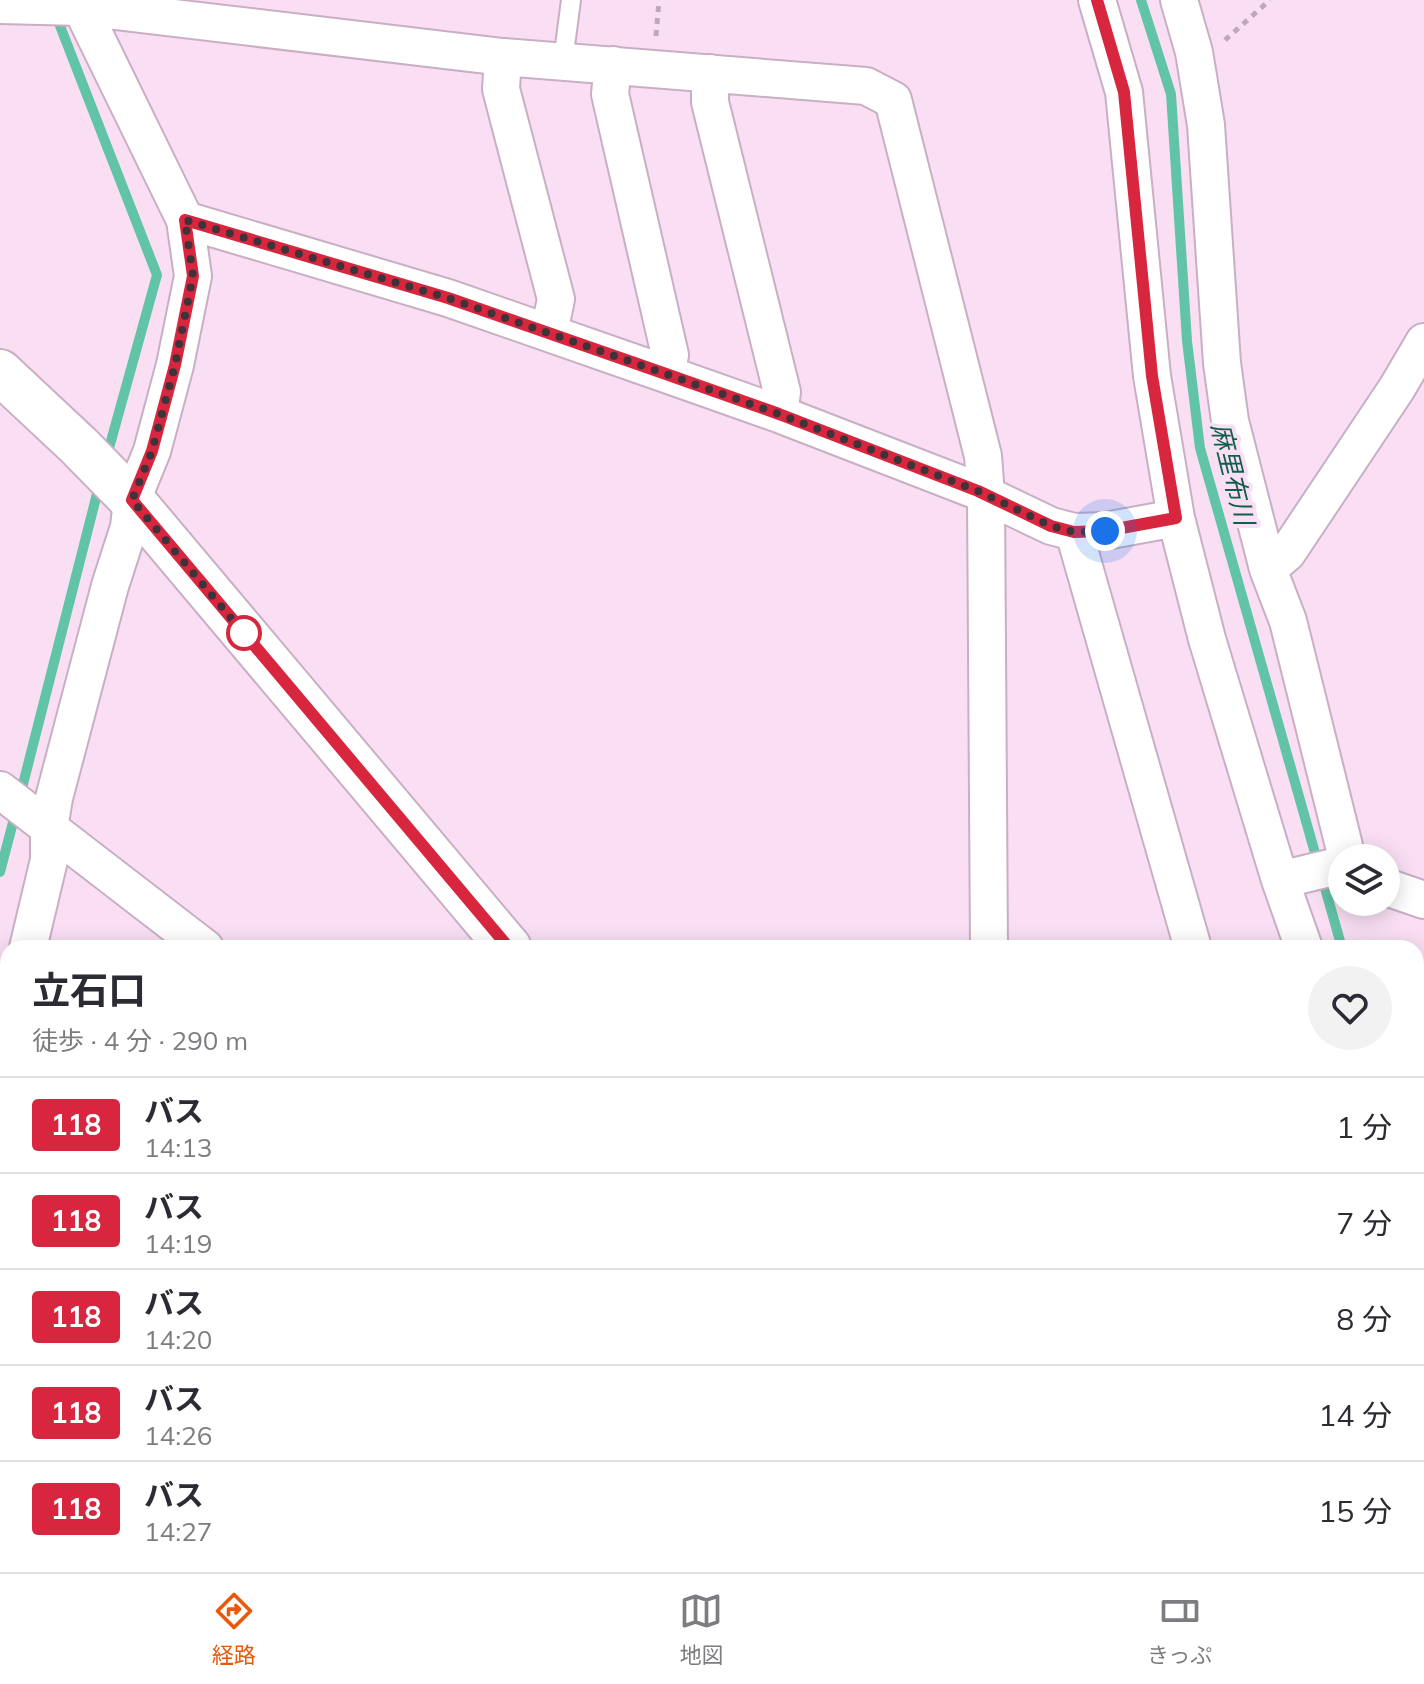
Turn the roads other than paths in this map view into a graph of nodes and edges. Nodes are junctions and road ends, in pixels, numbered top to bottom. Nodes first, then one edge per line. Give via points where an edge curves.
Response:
1 (571, 0) edge
2 (1097, 0) edge
3 (1179, 0) edge
4 (11, 5) edge
5 (76, 5) edge
6 (503, 57) junction
7 (563, 61) junction
8 (613, 65) junction
9 (710, 73) junction
10 (185, 220) junction
11 (549, 333) junction
12 (1424, 342) edge
13 (666, 374) junction
14 (6, 390) edge
15 (779, 414) junction
16 (125, 493) junction
17 (986, 495) junction
18 (1176, 518) junction
19 (1074, 532) junction
20 (1268, 569) junction
21 (0, 790) edge
22 (39, 820) junction
23 (1338, 844) edge
24 (1328, 867) edge
25 (1288, 877) junction
26 (1400, 892) edge
27 (1424, 900) edge
28 (30, 940) edge
29 (195, 940) edge
30 (502, 940) edge
31 (989, 940) edge
32 (1191, 940) edge
33 (1302, 940) edge

1 - 7 lane
2 - 18 street via 1124,92 1152,376
3 - 20 street via 1206,125 1230,421
4 - 5 street
5 - 6 street
5 - 10 street
6 - 7 street
6 - 11 street via 501,89 556,299
7 - 8 street
8 - 9 street
8 - 13 street via 610,94 670,355
9 - 15 street via 710,102 782,392
9 - 17 street via 866,86 893,100 983,456
10 - 11 street
10 - 16 street via 193,276 175,365 152,451
11 - 13 street
12 - 20 street via 1287,553
13 - 15 street
14 - 16 street via 78,445
15 - 17 street
16 - 22 street via 129,527
16 - 30 street
17 - 19 street
17 - 31 street
18 - 19 street
18 - 25 street via 1207,639
19 - 32 street
20 - 23 street via 1288,621
21 - 22 street
22 - 28 street via 49,860
22 - 29 street
24 - 25 street
25 - 33 street
26 - 27 street

